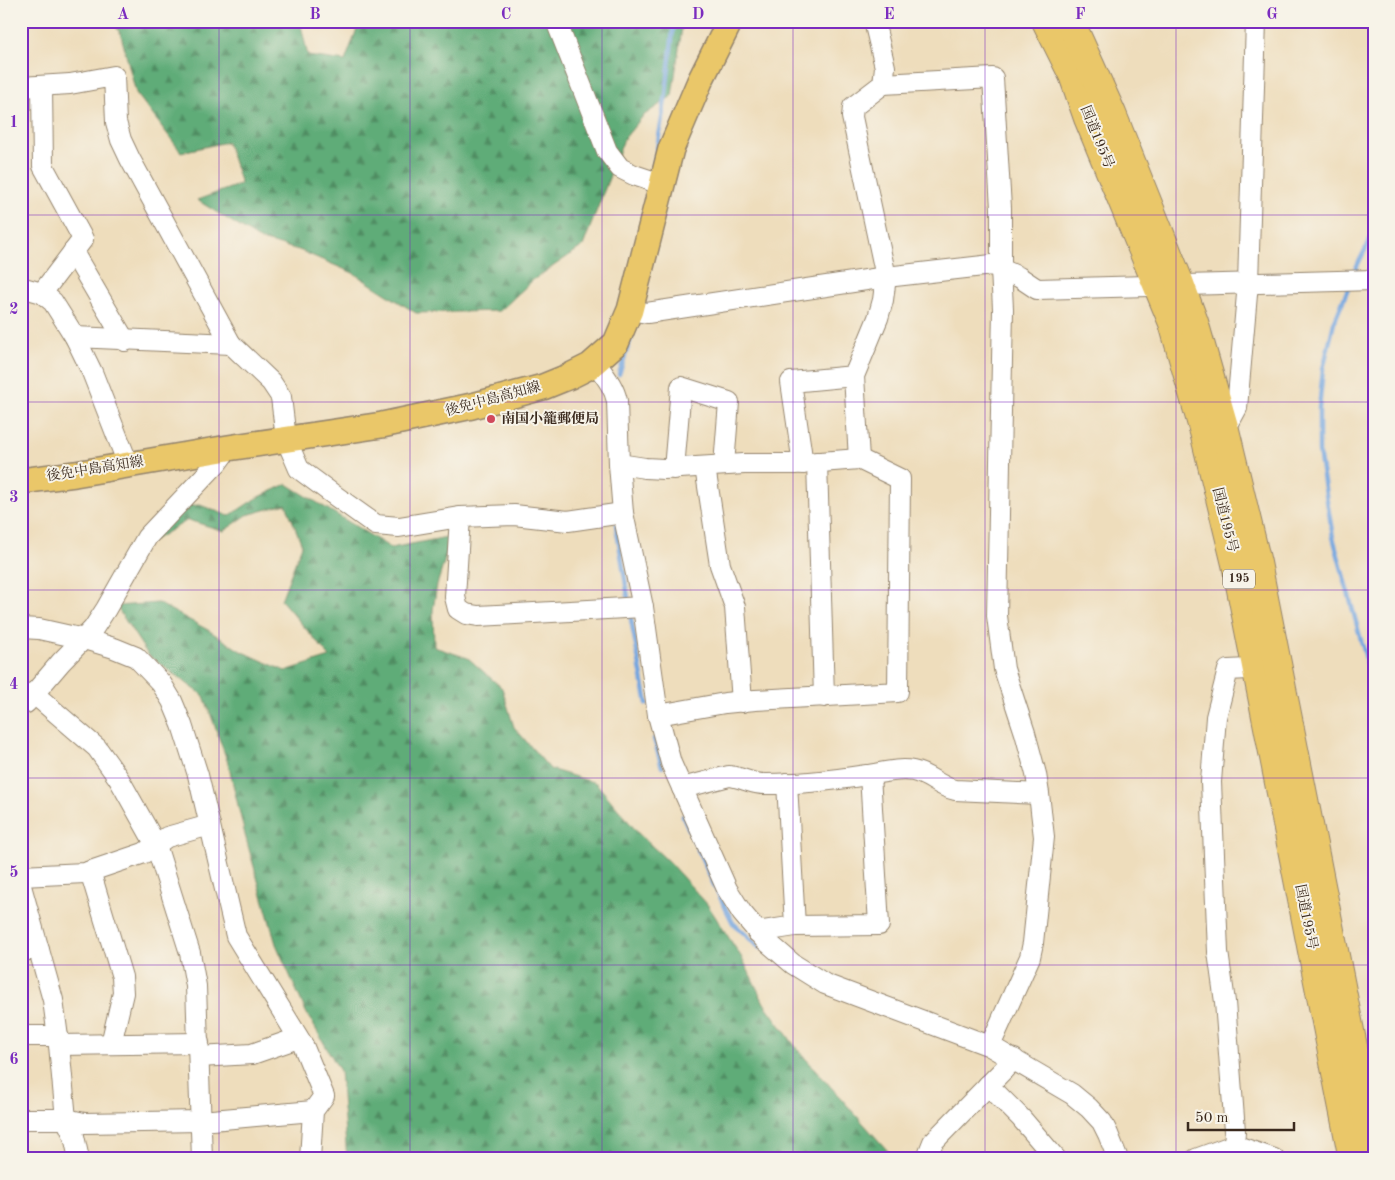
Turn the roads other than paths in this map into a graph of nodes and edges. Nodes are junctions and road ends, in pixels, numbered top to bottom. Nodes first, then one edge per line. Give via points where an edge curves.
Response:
1 (556, 21) edge
2 (730, 21) edge
3 (874, 21) edge
4 (1046, 21) edge
5 (1070, 21) edge
6 (1256, 21) edge
7 (883, 84) junction
8 (42, 86) junction
9 (21, 87) edge
10 (661, 184) junction
11 (73, 252) junction
12 (1001, 269) junction
13 (886, 277) junction
14 (1374, 280) edge
15 (1248, 283) junction
16 (1169, 285) junction
17 (21, 287) edge
18 (42, 293) junction
19 (630, 310) junction
20 (75, 337) junction
21 (125, 341) junction
22 (231, 344) junction
23 (595, 362) junction
24 (854, 376) junction
25 (1225, 430) junction
26 (286, 439) junction
27 (228, 448) junction
28 (859, 459) junction
29 (810, 463) junction
30 (128, 464) junction
31 (619, 464) junction
32 (714, 466) junction
33 (674, 468) junction
34 (21, 480) edge
35 (623, 513) junction
36 (460, 517) junction
37 (639, 607) junction
38 (21, 628) edge
39 (84, 639) junction
40 (1268, 668) junction
41 (824, 696) junction
42 (25, 699) edge
43 (742, 702) junction
44 (658, 715) junction
45 (870, 775) junction
46 (787, 783) junction
47 (682, 788) junction
48 (1039, 794) junction
49 (210, 825) junction
50 (156, 845) junction
51 (90, 871) junction
52 (21, 876) edge
53 (21, 886) edge
54 (794, 926) junction
55 (758, 932) junction
56 (30, 950) edge
57 (21, 1036) edge
58 (298, 1038) junction
59 (59, 1041) junction
60 (111, 1044) junction
61 (990, 1046) junction
62 (199, 1050) junction
63 (1014, 1059) junction
64 (988, 1085) junction
65 (313, 1111) junction
66 (21, 1119) edge
67 (66, 1119) junction
68 (201, 1121) junction
69 (1234, 1145) junction
70 (1374, 1152) edge
71 (79, 1159) edge
72 (202, 1159) edge
73 (310, 1159) edge
74 (930, 1159) edge
75 (1056, 1159) edge
76 (1118, 1159) edge
77 (1196, 1159) edge
78 (1274, 1159) edge
79 (1354, 1159) edge

1 - 10 street via 607,151 620,168
2 - 10 main road, 後免中島高知線 via 678,132
3 - 7 street via 885,66
4 - 16 highway, 国道195号 / 195 via 1088,118
5 - 16 highway, 国道195号 / 195 via 1112,114
6 - 15 street
7 - 12 street via 993,78 1001,208
7 - 13 street via 853,107 852,118
8 - 9 street
8 - 11 street via 43,166 83,240
8 - 22 street via 114,76 116,122 121,140
10 - 19 main road, 後免中島高知線
11 - 18 street
11 - 21 street
12 - 13 street via 992,265
12 - 16 street via 1037,288
12 - 48 street via 1004,309 997,616 1004,669 1025,733
13 - 19 street via 647,313
13 - 24 street via 878,318
14 - 15 street
15 - 16 street
15 - 25 street via 1237,408
16 - 25 highway, 国道195号 / 195 via 1194,322
16 - 40 highway, 国道195号 / 195 via 1173,323 1236,564
17 - 18 street
18 - 20 street via 53,302
19 - 23 main road, 後免中島高知線 via 616,343
20 - 21 street
20 - 30 street
21 - 22 street
22 - 26 street via 271,382 281,397
23 - 26 main road, 後免中島高知線 via 543,387 472,406 382,425
23 - 31 street via 615,393
24 - 28 street
24 - 29 street via 791,382
25 - 40 highway, 国道195号 / 195 via 1257,563
26 - 27 main road, 後免中島高知線
26 - 36 street via 299,469 376,525 399,528
27 - 30 main road, 後免中島高知線
27 - 39 street via 147,537 106,609
28 - 29 street
28 - 41 street via 900,479 898,692
29 - 32 street
29 - 41 street
30 - 34 main road, 後免中島高知線
31 - 33 street
31 - 35 street
32 - 33 street
32 - 33 street via 729,402 681,387
32 - 43 street via 720,565 735,607
35 - 36 street via 568,521 514,515
35 - 37 street
36 - 37 street via 455,597 458,609 466,614
37 - 44 street
38 - 39 street
39 - 42 street
39 - 49 street via 136,657 161,683 182,725
40 - 69 street via 1228,670 1216,717 1211,782 1218,952 1225,1002
40 - 70 highway, 国道195号 / 195
40 - 79 highway, 国道195号 / 195
41 - 43 street
42 - 50 street via 97,748 120,779
43 - 44 street
44 - 47 street via 671,763
45 - 46 street
45 - 48 street via 912,771 925,774 944,787 955,790
45 - 54 street via 879,925
46 - 47 street via 761,784 729,776
46 - 54 street
47 - 55 street via 727,889
48 - 61 street via 1044,836 1033,943 1030,957
49 - 50 street via 168,837
49 - 58 street via 236,936
50 - 51 street via 144,853
50 - 62 street via 190,953 196,986
51 - 52 street
51 - 60 street via 122,976 123,993
53 - 56 street
54 - 55 street
55 - 61 street via 793,964 826,984
56 - 59 street via 53,1000
57 - 59 street
58 - 62 street via 252,1054
58 - 65 street via 324,1096
59 - 60 street
59 - 67 street
60 - 62 street
61 - 63 street
62 - 68 street
63 - 64 street
63 - 76 street via 1089,1108 1102,1122
64 - 74 street via 933,1142
64 - 75 street
65 - 68 street
65 - 73 street
66 - 67 street
67 - 68 street via 84,1123
67 - 71 street
68 - 72 street
69 - 77 street
69 - 78 street

